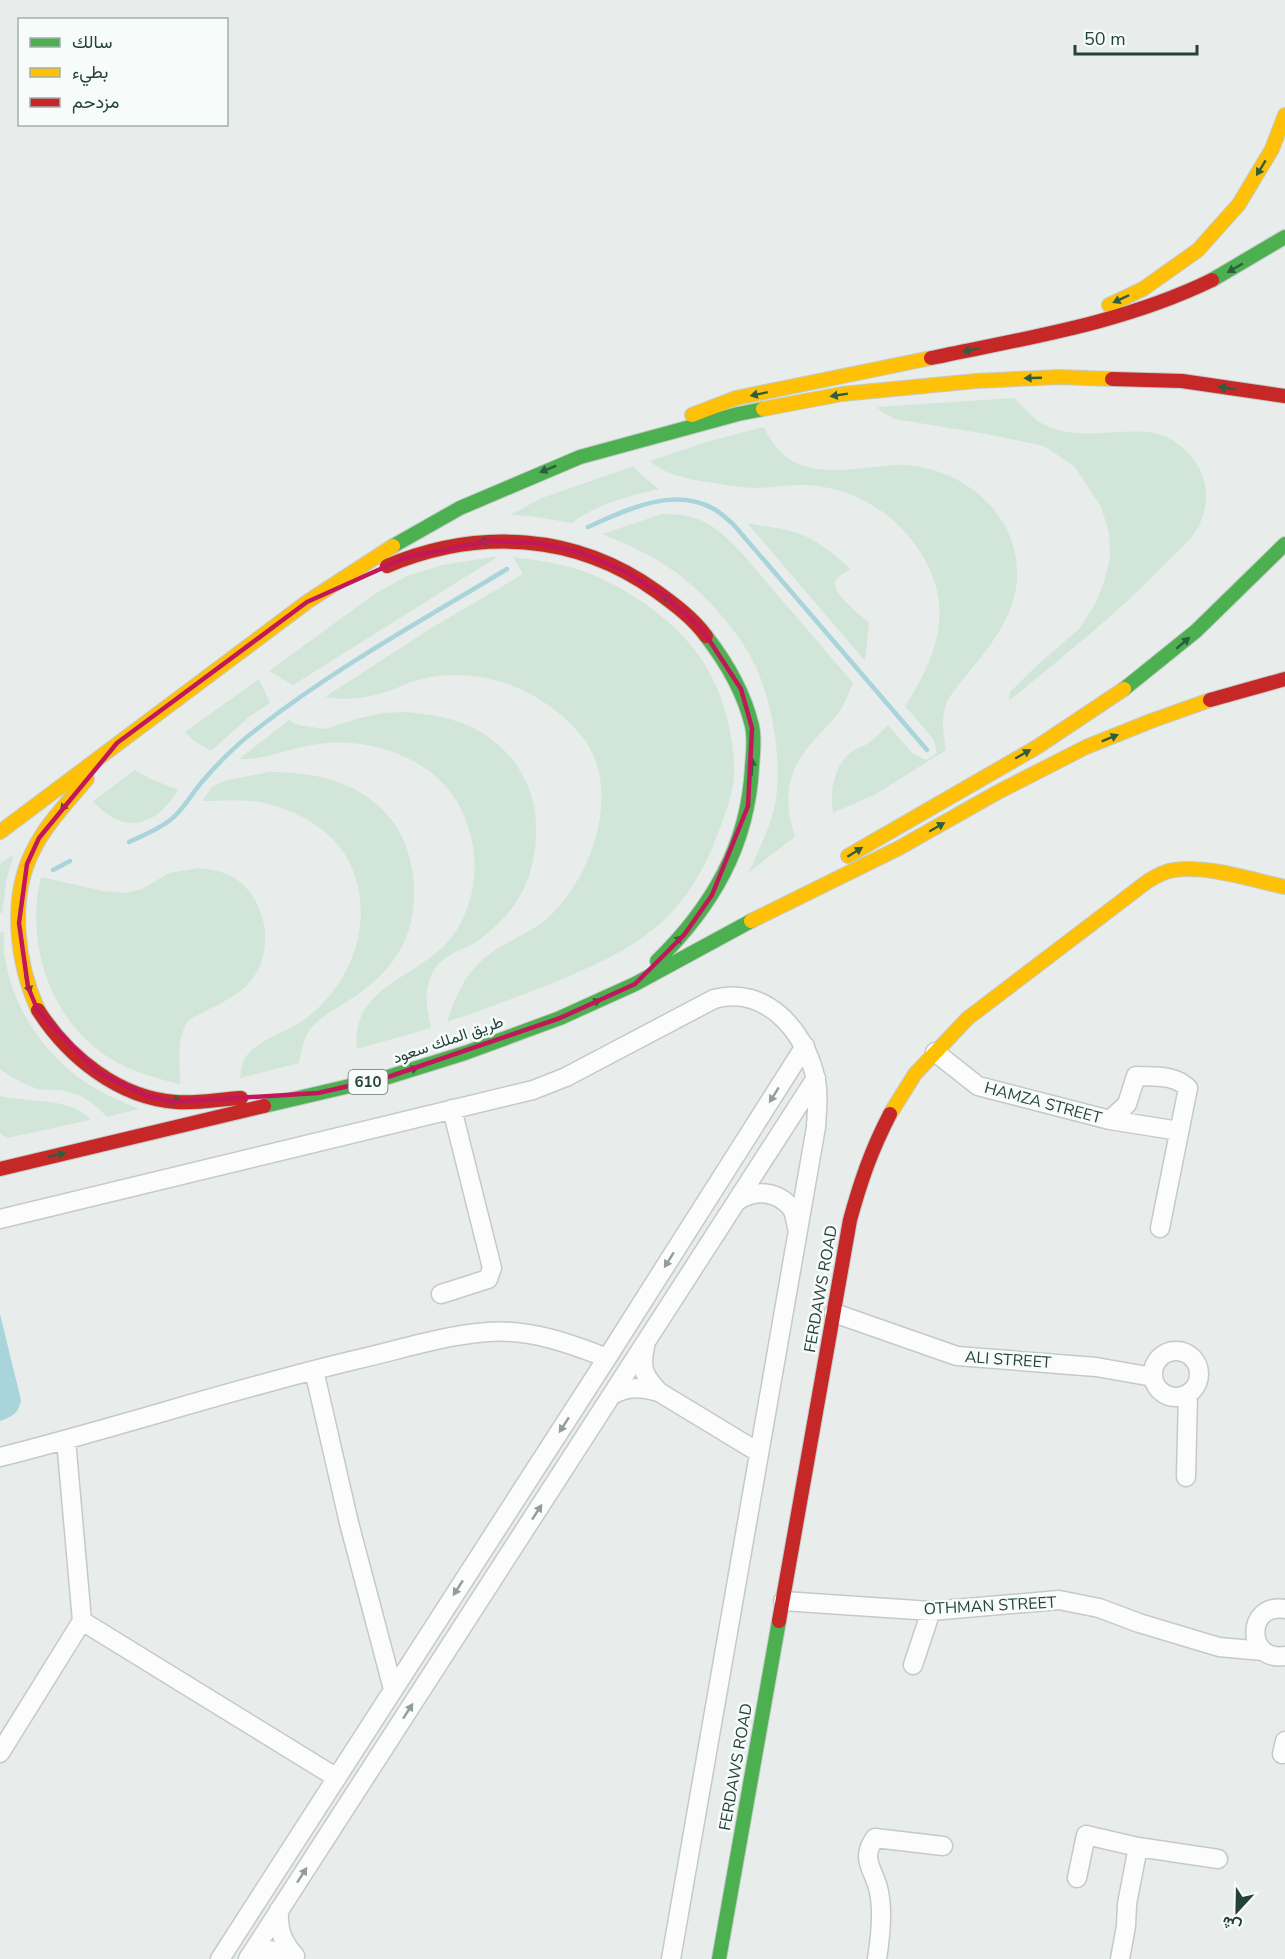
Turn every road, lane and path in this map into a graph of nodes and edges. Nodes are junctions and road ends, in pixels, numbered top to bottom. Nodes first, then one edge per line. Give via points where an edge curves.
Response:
1 (1285, 116) edge
2 (1285, 237) edge
3 (1049, 333) junction
4 (1285, 396) edge
5 (579, 457) junction
6 (1285, 544) edge
7 (307, 602) junction
8 (1285, 679) edge
9 (117, 743) junction
10 (0, 832) edge
11 (1285, 887) edge
12 (716, 939) junction
13 (635, 984) junction
14 (805, 1046) junction
15 (935, 1052) junction
16 (816, 1078) junction
17 (318, 1093) junction
18 (452, 1109) junction
19 (1118, 1121) junction
20 (1179, 1131) junction
21 (0, 1169) edge
22 (736, 1202) junction
23 (0, 1219) edge
24 (1160, 1228) dead end
25 (797, 1230) junction
26 (441, 1294) dead end
27 (834, 1313) junction
28 (645, 1343) junction
29 (607, 1358) junction
30 (314, 1370) junction
31 (1153, 1377) junction
32 (659, 1392) junction
33 (1188, 1394) junction
34 (612, 1395) junction
35 (66, 1440) junction
36 (759, 1452) junction
37 (0, 1457) edge
38 (1186, 1477) dead end
39 (496, 1530) junction
40 (517, 1544) junction
41 (783, 1601) junction
42 (1285, 1609) edge
43 (931, 1611) junction
44 (82, 1621) junction
45 (1263, 1651) junction
46 (1285, 1656) edge
47 (913, 1665) dead end
48 (393, 1689) junction
49 (0, 1753) edge
50 (337, 1778) junction
51 (943, 1846) dead end
52 (1138, 1847) junction
53 (1218, 1859) dead end
54 (1077, 1878) dead end
55 (279, 1910) junction
56 (297, 1958) edge
57 (220, 1959) edge
58 (248, 1959) edge
59 (671, 1959) edge
60 (719, 1959) edge
61 (877, 1959) edge
62 (1120, 1959) edge

1 -> 3 main road via 1272,149 1239,204 1198,250 1143,289
2 -> 3 main road via 1180,296 1117,317
3 -> 5 main road via 736,399
4 -> 5 main road via 1182,381 1059,377 976,381 831,396 738,414
5 -> 7 main road via 460,508
12 -> 6 main road via 878,837 1098,708 1181,646
7 - 9 main road
13 -> 7 main road via 684,935 712,895 735,847 748,806 753,728 741,689 702,629 664,595 622,570 582,553 538,543 490,541 449,545 407,557
12 -> 8 main road via 899,848 1086,747 1230,693
9 - 10 main road
9 -> 17 main road via 39,838 27,864 19,923 22,960 38,1011 53,1032 97,1072 145,1095 173,1102
11 - 15 main road, FERDAWS ROAD via 1198,870 1156,876 968,1018
12 - 13 main road, طريق الملك سعود / 610
17 -> 13 main road, طريق الملك سعود / 610 via 465,1053 560,1018
14 - 16 street
14 - 18 street via 776,1011 743,996 727,995 566,1077
14 -> 29 street
15 - 19 street, HAMZA STREET via 978,1086
15 - 27 main road, FERDAWS ROAD via 898,1098 862,1175
16 - 22 street
16 - 25 street via 816,1127
21 -> 17 main road, طريق الملك سعود / 610
18 - 23 street
18 - 26 street via 492,1268 488,1279
19 - 20 street, HAMZA STREET
19 - 20 street via 1136,1076 1170,1078 1188,1088
20 - 24 street
22 - 25 street via 755,1192 778,1197 792,1210
22 - 28 street
25 - 36 street
27 - 31 street, ALI STREET via 957,1356 1096,1366
27 - 41 main road, FERDAWS ROAD
28 - 32 street via 643,1370
28 - 34 street
29 - 30 street via 569,1343 530,1334 490,1332 452,1337
29 -> 39 street
30 - 35 street
30 - 48 street
31 - 33 street via 1159,1391 1166,1395
31 - 33 street via 1161,1356 1183,1352 1195,1360 1199,1375
32 - 34 street via 634,1387
32 - 36 street
33 - 38 street
40 -> 34 street
35 - 37 street
35 - 44 street
36 - 59 street
39 - 40 street
39 -> 48 street
55 -> 40 street
41 - 43 street, OTHMAN STREET
41 - 60 main road, FERDAWS ROAD
42 - 45 street via 1265,1612 1256,1624 1256,1639
43 - 45 street, OTHMAN STREET via 1059,1600 1099,1608 1219,1647
43 - 47 street
44 - 49 street
44 - 50 street
45 - 46 street, OTHMAN STREET via 1271,1656
48 - 50 street
50 - 57 street
51 - 61 street via 875,1838 869,1847 867,1860 879,1892
52 - 53 street
52 - 54 street via 1086,1834
52 - 62 street
55 - 56 street via 280,1933
55 - 58 street
56 - 58 street via 270,1950

